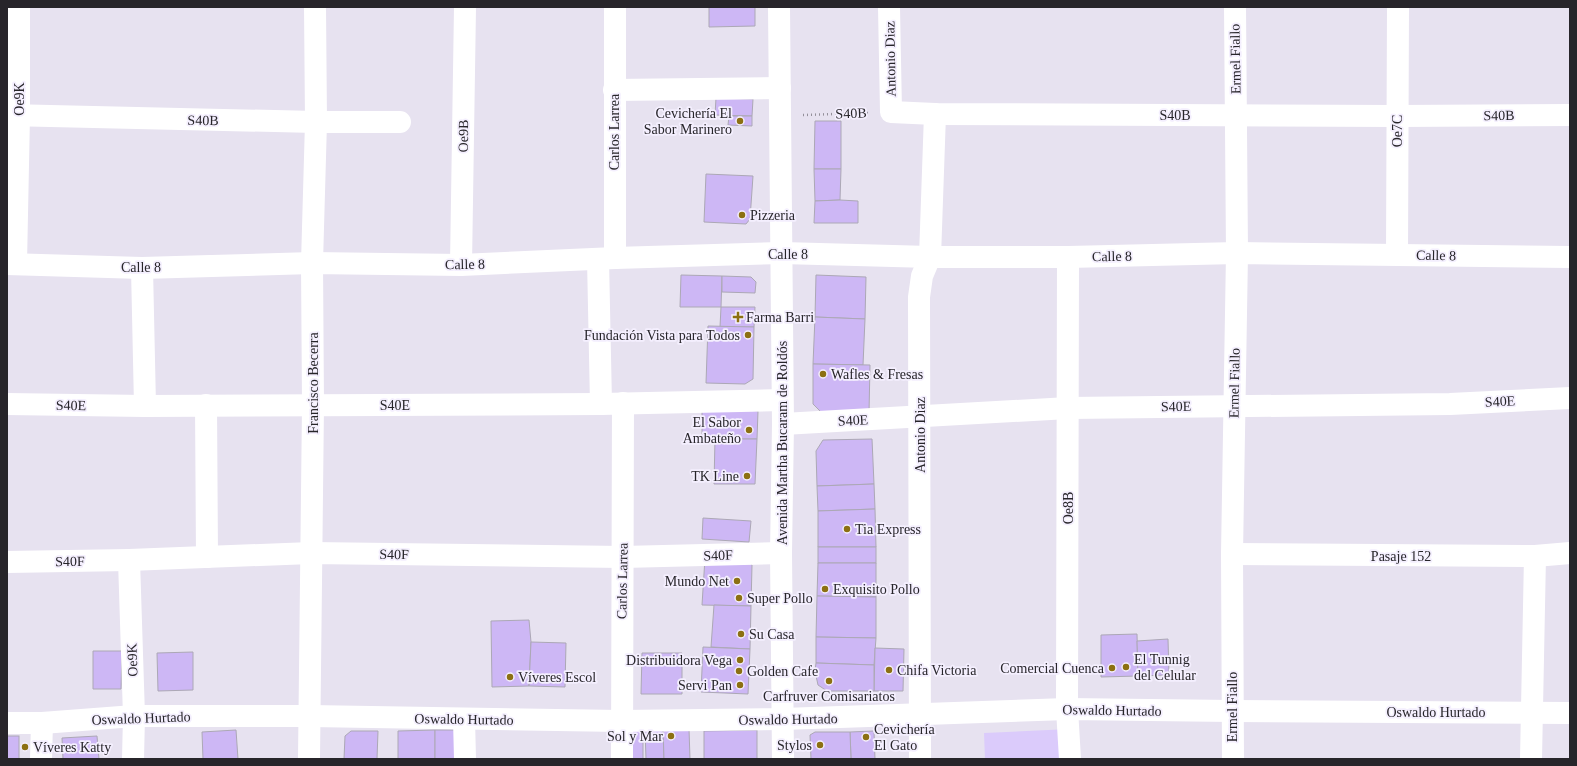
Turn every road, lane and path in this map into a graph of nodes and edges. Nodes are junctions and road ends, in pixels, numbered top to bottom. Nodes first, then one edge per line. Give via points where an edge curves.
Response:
1 (19, 7) edge
2 (315, 7) edge
3 (464, 7) edge
4 (615, 7) edge
5 (779, 7) edge
6 (889, 7) edge
7 (1235, 7) edge
8 (1398, 7) edge
9 (780, 88) junction
10 (614, 90) junction
11 (891, 112) junction
12 (935, 114) junction
13 (13, 115) edge
14 (1236, 115) junction
15 (1570, 115) edge
16 (780, 116) junction
17 (1397, 116) junction
18 (316, 122) junction
19 (400, 122) dead end
20 (782, 253) junction
21 (1236, 253) junction
22 (1397, 254) junction
23 (930, 257) junction
24 (1068, 257) junction
25 (1570, 257) edge
26 (606, 259) junction
27 (312, 263) junction
28 (11, 264) edge
29 (461, 265) junction
30 (142, 268) junction
31 (1570, 398) edge
32 (782, 400) junction
33 (623, 403) junction
34 (7, 404) edge
35 (601, 404) junction
36 (206, 405) junction
37 (313, 405) junction
38 (145, 406) junction
39 (1234, 406) junction
40 (1068, 408) junction
41 (920, 416) junction
42 (783, 424) junction
43 (1570, 552) edge
44 (311, 553) junction
45 (782, 553) junction
46 (1232, 554) junction
47 (1536, 556) junction
48 (207, 557) junction
49 (623, 557) junction
50 (129, 560) junction
51 (7, 562) edge
52 (1067, 709) junction
53 (1232, 712) junction
54 (1532, 713) junction
55 (1570, 713) edge
56 (919, 715) junction
57 (134, 716) junction
58 (310, 716) junction
59 (464, 719) junction
60 (783, 719) junction
61 (621, 721) junction
62 (7, 723) edge
63 (42, 723) junction
64 (41, 759) edge
65 (133, 759) edge
66 (309, 759) edge
67 (465, 759) edge
68 (622, 759) edge
69 (783, 759) edge
70 (920, 759) edge
71 (1070, 759) edge
72 (1233, 759) edge
73 (1531, 759) edge

1 - 13 street, Oe9K
2 - 18 street, Francisco Becerra
3 - 29 street, Oe9B
4 - 10 street, Carlos Larrea
5 - 9 street, Avenida Martha Bucaram de Roldós
6 - 11 street, Antonio Diaz
7 - 14 street, Ermel Fiallo
8 - 17 street, Oe7C
9 - 10 street
9 - 16 street, Avenida Martha Bucaram de Roldós
10 - 26 street, Carlos Larrea
11 - 12 street, S40B
11 - 16 path, S40B
12 - 14 street, S40B
12 - 23 street, Antonio Diaz
13 - 18 street, S40B
13 - 28 street, Oe9K
14 - 17 street, S40B
14 - 21 street, Ermel Fiallo
15 - 17 street, S40B
16 - 20 street, Avenida Martha Bucaram de Roldós
17 - 22 street, Oe7C
18 - 19 street, S40B
18 - 27 street, Francisco Becerra
20 - 23 street, Calle 8
20 - 26 street, Calle 8
20 - 32 street, Avenida Martha Bucaram de Roldós
21 - 22 street, Calle 8
21 - 24 street, Calle 8
21 - 39 street, Ermel Fiallo
22 - 25 street, Calle 8
23 - 24 street, Calle 8
23 - 41 street, Antonio Diaz via 922,276 919,297
24 - 40 street, Oe8B
26 - 29 street, Calle 8
26 - 35 street, Carlos Larrea
27 - 29 street, Calle 8
27 - 30 street, Calle 8
27 - 37 street, Francisco Becerra
28 - 30 street, Calle 8
30 - 38 street
31 - 39 street, S40E via 1450,404
32 - 33 street, S40E
32 - 42 street, Avenida Martha Bucaram de Roldós
33 - 35 street, S40E
33 - 49 street, Carlos Larrea
34 - 38 street, S40E
35 - 37 street, S40E
36 - 37 street, S40E
36 - 38 street, S40E
36 - 48 street
37 - 44 street, Francisco Becerra
39 - 40 street, S40E
39 - 46 street, Ermel Fiallo
40 - 41 street, S40E
40 - 52 street, Oe8B
41 - 42 street, S40E
41 - 56 street, Antonio Diaz
42 - 45 street, Avenida Martha Bucaram de Roldós
43 - 47 street, Pasaje 152
44 - 48 street, S40F
44 - 49 street, S40F
44 - 58 street, Francisco Becerra
45 - 49 street, S40F
45 - 60 street, Avenida Martha Bucaram de Roldós
46 - 47 street, Pasaje 152
46 - 53 street, Ermel Fiallo
47 - 54 street
48 - 50 street, S40F
49 - 61 street, Carlos Larrea
50 - 51 street, S40F
50 - 57 street, Oe9K
52 - 53 street, Oswaldo Hurtado
52 - 56 street, Oswaldo Hurtado
52 - 71 street, Oe8B
53 - 54 street, Oswaldo Hurtado
53 - 72 street, Ermel Fiallo
54 - 55 street, Oswaldo Hurtado
54 - 73 street
56 - 60 street, Oswaldo Hurtado
56 - 70 street, Antonio Diaz
57 - 58 street, Oswaldo Hurtado
57 - 63 street, Oswaldo Hurtado
57 - 65 street, Oe9K
58 - 59 street, Oswaldo Hurtado
58 - 66 street, Francisco Becerra
59 - 61 street, Oswaldo Hurtado
59 - 67 street
60 - 61 street, Oswaldo Hurtado
60 - 69 street, Avenida Martha Bucaram de Roldós
61 - 68 street, Carlos Larrea
62 - 63 street, Oswaldo Hurtado
63 - 64 street

